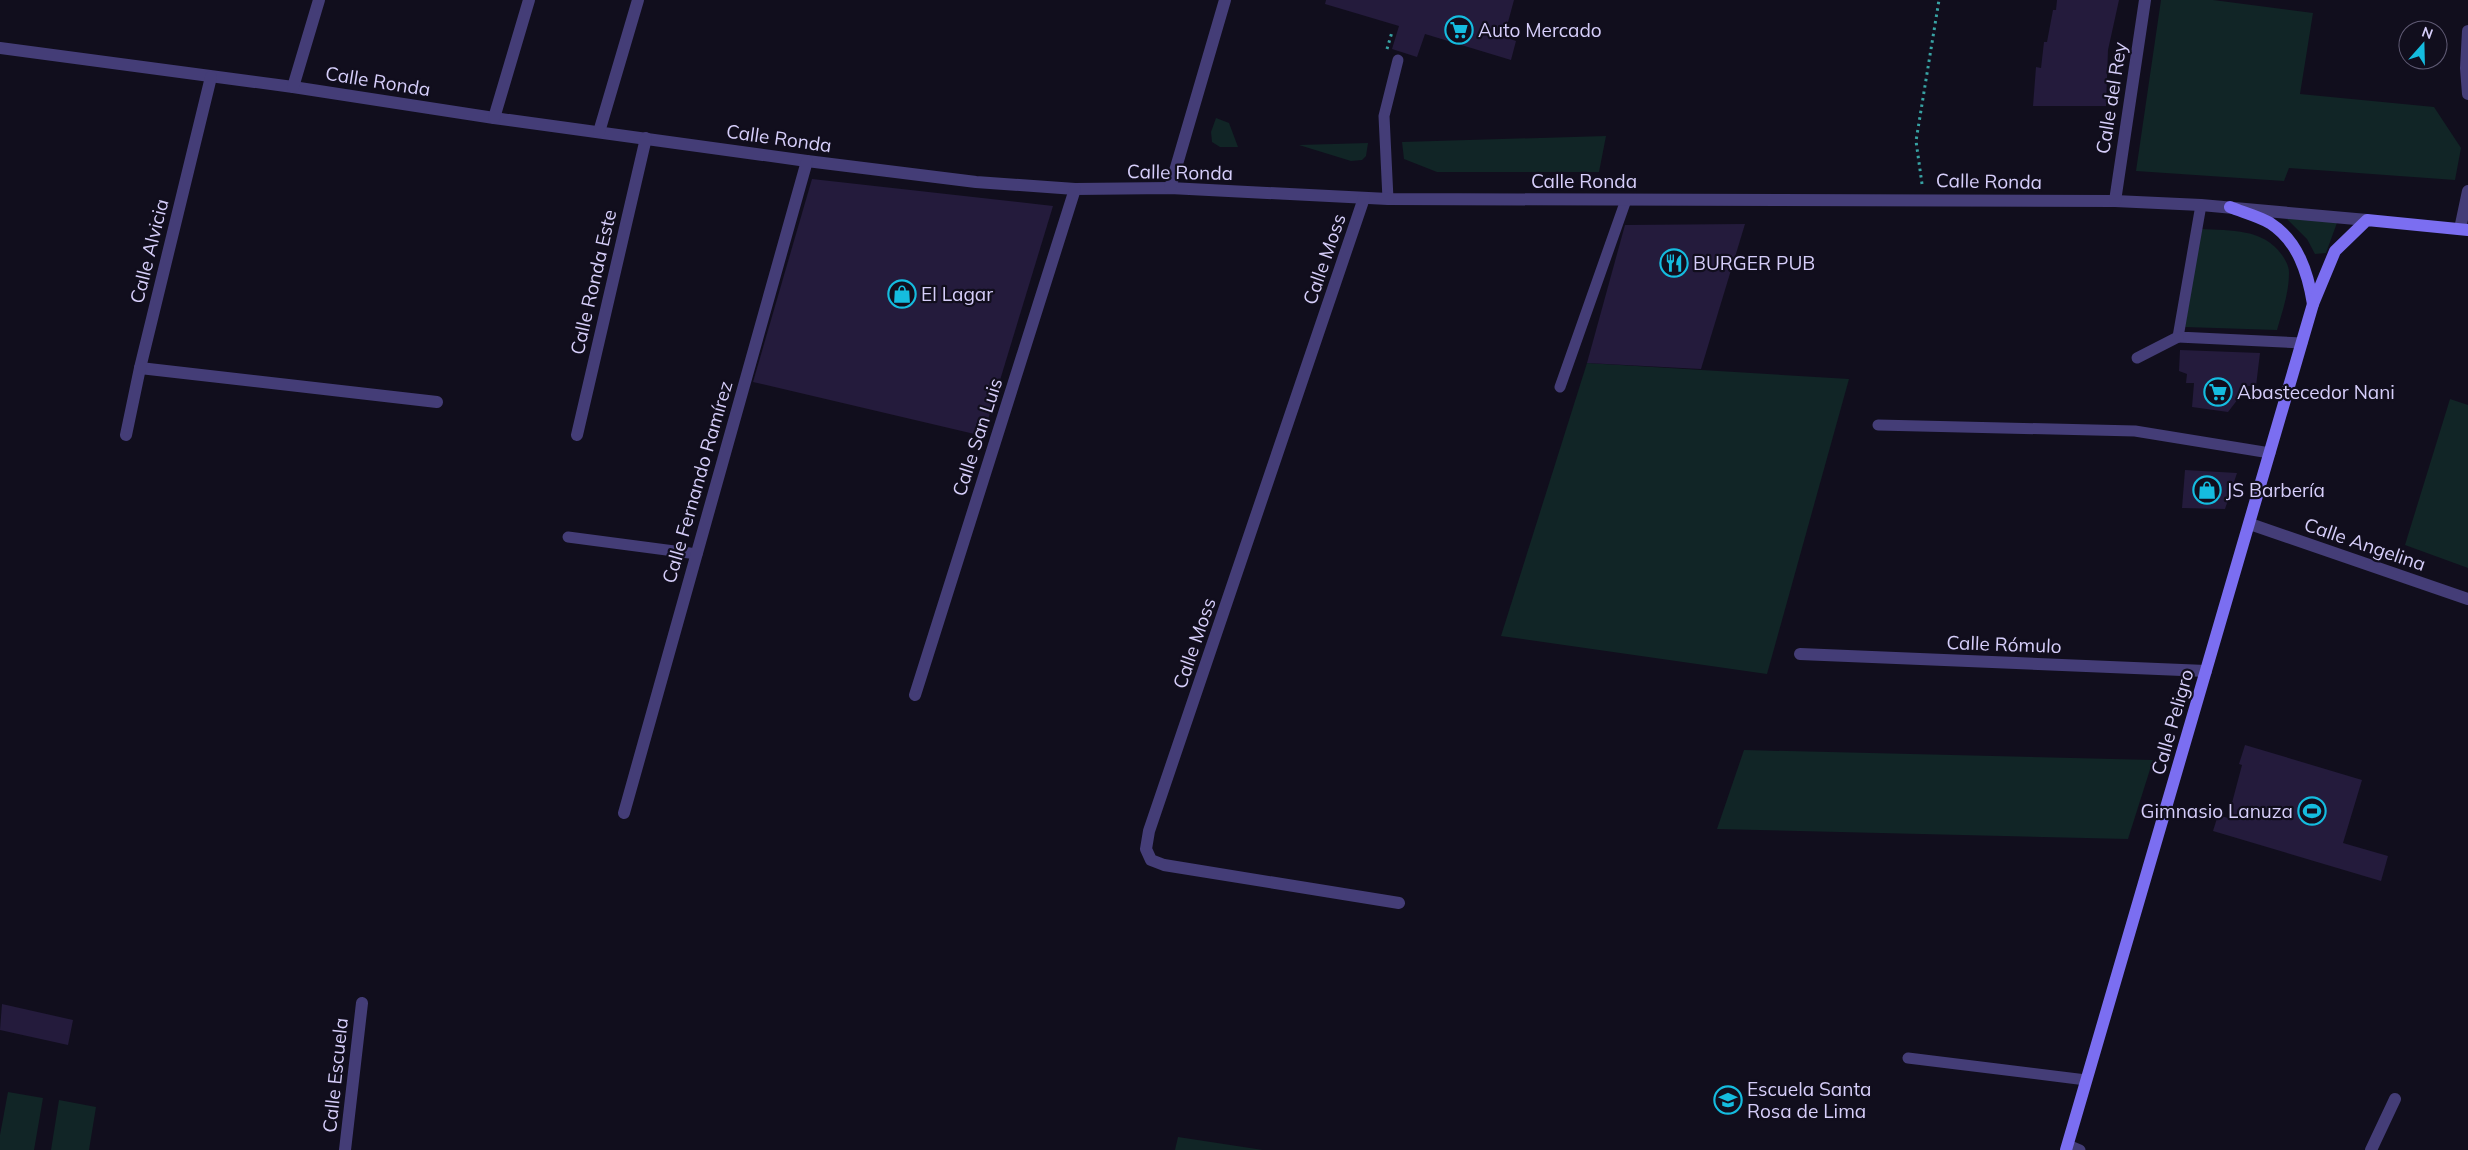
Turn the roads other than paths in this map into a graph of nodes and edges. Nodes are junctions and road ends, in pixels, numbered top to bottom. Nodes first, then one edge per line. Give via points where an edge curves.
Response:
1 (319, 0) edge
2 (529, 0) edge
3 (638, 0) edge
4 (1225, 0) edge
5 (2145, 0) edge
6 (2468, 31) edge
7 (0, 48) edge
8 (1398, 60) dead end
9 (211, 77) junction
10 (293, 87) junction
11 (2468, 94) edge
12 (494, 118) junction
13 (599, 132) junction
14 (646, 138) junction
15 (807, 161) junction
16 (1170, 188) junction
17 (1075, 190) junction
18 (2468, 191) edge
19 (1364, 198) junction
20 (1388, 199) junction
21 (1626, 200) junction
22 (2115, 201) junction
23 (2201, 205) junction
24 (2230, 207) junction
25 (2367, 220) junction
26 (2464, 230) edge
27 (2313, 304) junction
28 (2178, 337) junction
29 (2302, 343) junction
30 (2137, 358) dead end
31 (140, 368) junction
32 (1560, 387) dead end
33 (437, 402) dead end
34 (1878, 425) dead end
35 (126, 435) dead end
36 (577, 435) dead end
37 (2270, 453) junction
38 (2250, 524) junction
39 (568, 537) dead end
40 (696, 554) junction
41 (2468, 599) edge
42 (1800, 654) dead end
43 (2206, 671) junction
44 (915, 695) dead end
45 (624, 813) dead end
46 (1399, 903) dead end
47 (362, 1003) dead end
48 (1908, 1058) dead end
49 (2086, 1080) junction
50 (2395, 1099) dead end
51 (2067, 1147) edge
52 (345, 1150) edge
53 (2080, 1150) edge
54 (2371, 1150) edge

1 - 10 street
2 - 12 street
3 - 13 street
4 - 16 street
5 - 22 street, Calle del Rey
6 - 11 street
7 - 9 street, Calle Ronda
8 - 20 lane via 1384,116
9 - 10 street, Calle Ronda
9 - 31 street, Calle Alvicia
10 - 12 street, Calle Ronda
12 - 13 street, Calle Ronda
13 - 14 street, Calle Ronda
14 - 15 street, Calle Ronda
14 - 36 street, Calle Ronda Este
15 - 17 street, Calle Ronda via 976,182
15 - 40 street, Calle Fernando Ramírez
16 - 17 street, Calle Ronda
16 - 19 street, Calle Ronda
17 - 44 street, Calle San Luis
18 - 26 street
19 - 20 street, Calle Ronda
19 - 46 street, Calle Moss via 1149,831 1146,849 1151,860 1164,865
20 - 21 street, Calle Ronda
21 - 22 street, Calle Ronda
21 - 32 lane
22 - 23 street, Calle Ronda
23 - 24 street, Calle Ronda
23 - 28 lane
24 - 25 street, Calle Ronda
24 - 27 main road, Calle Peligro via 2270,223 2295,249 2309,280
25 - 26 main road
25 - 27 main road, Calle Peligro via 2335,250
27 - 29 main road, Calle Peligro
28 - 29 lane
28 - 30 lane
29 - 37 main road, Calle Peligro
31 - 33 street
31 - 35 street, Calle Alvicia
34 - 37 lane via 2135,431
37 - 38 main road, Calle Peligro
38 - 41 street, Calle Angelina
38 - 43 main road, Calle Peligro
39 - 40 lane
40 - 45 street, Calle Fernando Ramírez
42 - 43 street, Calle Rómulo
43 - 49 main road, Calle Peligro
47 - 52 street, Calle Escuela
48 - 49 lane
49 - 51 main road, Calle Peligro
50 - 54 street
51 - 53 lane

